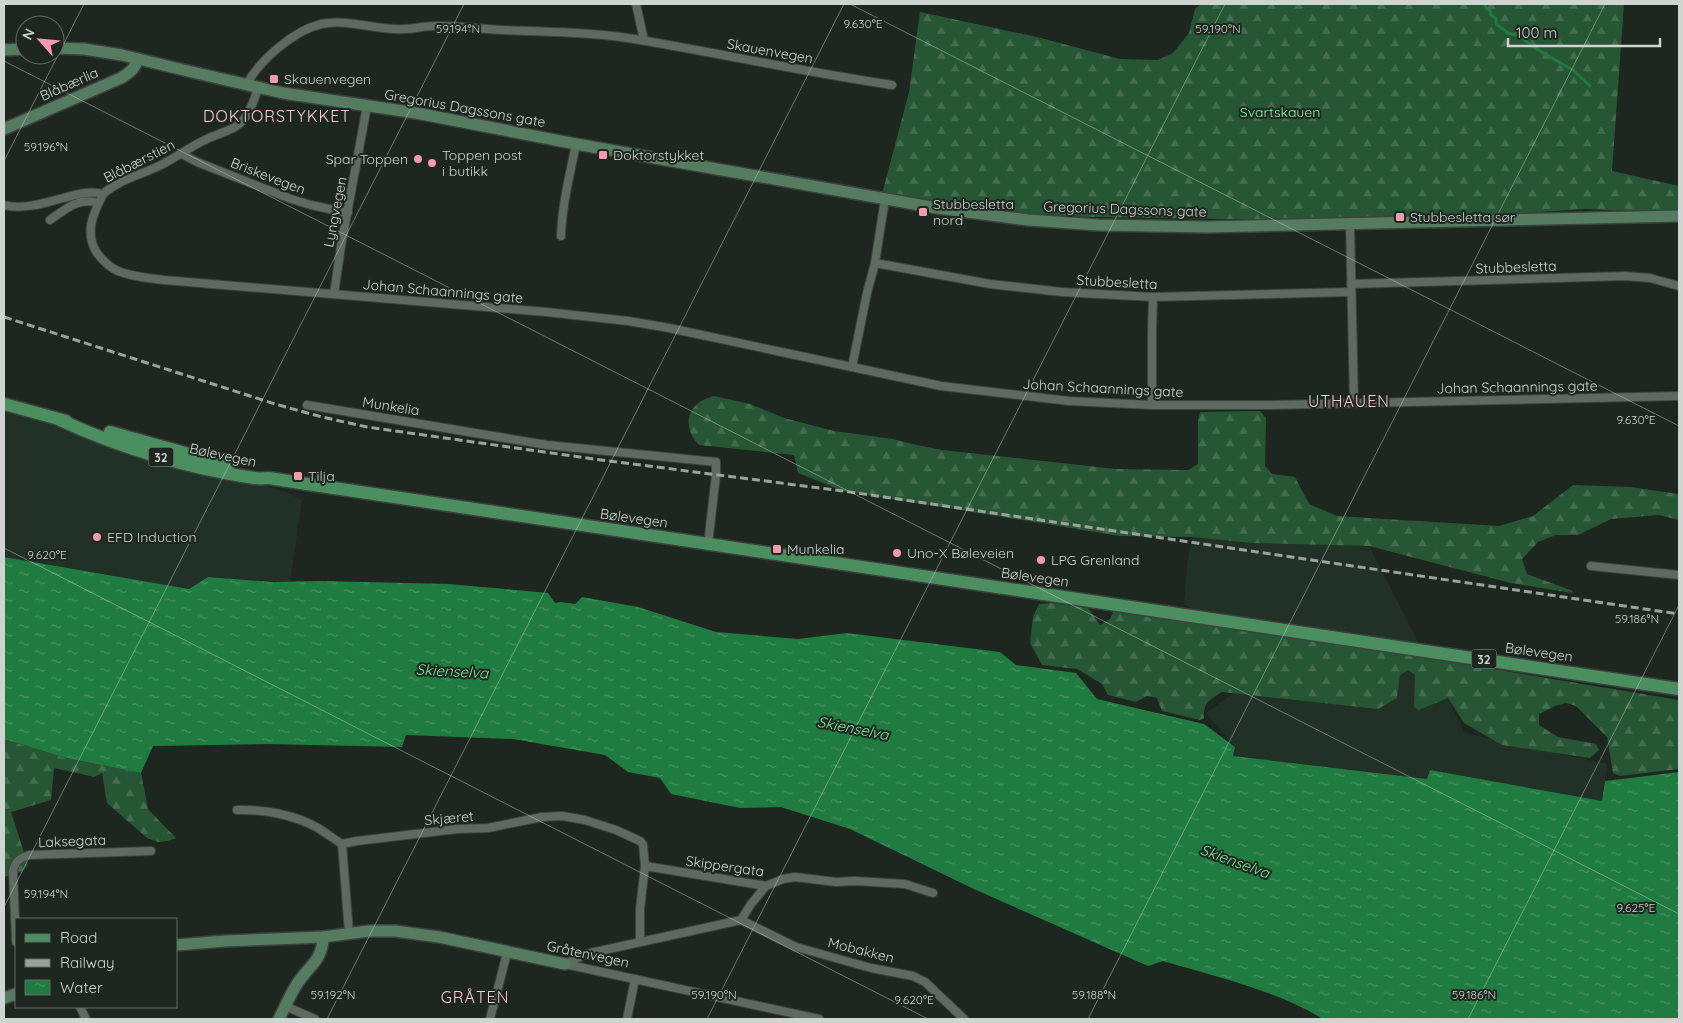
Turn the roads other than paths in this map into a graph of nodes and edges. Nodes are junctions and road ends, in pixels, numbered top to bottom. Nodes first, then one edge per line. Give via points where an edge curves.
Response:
1 (636, 4) edge
2 (644, 40) junction
3 (65, 49) edge
4 (138, 58) junction
5 (246, 85) junction
6 (892, 85) dead end
7 (258, 88) junction
8 (367, 106) junction
9 (4, 129) edge
10 (576, 144) junction
11 (182, 154) junction
12 (103, 194) junction
13 (885, 199) junction
14 (98, 203) junction
15 (4, 205) edge
16 (348, 213) junction
17 (1679, 216) edge
18 (50, 220) dead end
19 (1350, 224) junction
20 (560, 236) dead end
21 (875, 263) junction
22 (1679, 286) edge
23 (1351, 288) junction
24 (334, 294) junction
25 (1153, 297) junction
26 (852, 367) junction
27 (1679, 396) edge
28 (1354, 403) junction
29 (4, 404) edge
30 (307, 405) dead end
31 (1152, 405) junction
32 (708, 544) junction
33 (1591, 566) dead end
34 (1679, 575) edge
35 (1679, 689) edge
36 (237, 810) dead end
37 (342, 844) junction
38 (151, 850) dead end
39 (645, 866) junction
40 (766, 886) junction
41 (933, 893) dead end
42 (15, 918) edge
43 (741, 920) junction
44 (349, 933) junction
45 (323, 937) junction
46 (640, 941) junction
47 (178, 945) edge
48 (507, 953) junction
49 (565, 964) junction
50 (635, 979) junction
51 (285, 1006) junction
52 (279, 1019) edge
53 (315, 1019) edge
54 (490, 1019) edge
55 (627, 1019) edge
56 (819, 1019) edge
57 (964, 1019) edge

1 - 2 street
2 - 5 street, Skauenvegen via 551,31 449,26 404,29 329,23 308,29 287,42 256,69
2 - 6 street, Skauenvegen
3 - 4 street, Gregorius Dagssons gate via 104,51
4 - 5 street, Gregorius Dagssons gate
4 - 9 street, Blåbærlia via 131,71 121,78
5 - 7 street, Gregorius Dagssons gate
7 - 8 street, Gregorius Dagssons gate
7 - 11 street, Blåbærstien via 244,121
8 - 10 street, Gregorius Dagssons gate
8 - 16 street, Lyngvegen
10 - 13 street, Gregorius Dagssons gate
10 - 20 street
11 - 12 street, Blåbærstien via 122,181
11 - 16 street, Briskevegen via 291,199
12 - 14 street, Johan Schaannings gate
12 - 15 street, Blåbærstien via 90,192 33,205
13 - 19 street, Gregorius Dagssons gate via 1028,220 1098,225
13 - 21 street
14 - 18 street via 82,202
14 - 24 street, Johan Schaannings gate via 92,219 91,241 102,260 117,270 164,280
16 - 24 street, Lyngvegen
17 - 19 street, Gregorius Dagssons gate
19 - 23 street
21 - 25 street, Stubbesletta via 990,284
21 - 26 street
22 - 23 street, Stubbesletta via 1650,278 1625,276
23 - 25 street, Stubbesletta
23 - 28 street
24 - 26 street, Johan Schaannings gate via 628,321
25 - 31 street
26 - 31 street, Johan Schaannings gate via 941,386 1070,401
27 - 28 street, Johan Schaannings gate
28 - 31 street, Johan Schaannings gate
29 - 32 main road, Bølevegen / 32 via 78,422 267,478
30 - 32 street, Munkelia via 547,445 716,462
32 - 35 main road, Bølevegen / 32
33 - 34 street
36 - 37 street via 297,819
37 - 39 street, Skjæret via 488,828 527,819 562,816 585,820 640,841 645,850
37 - 44 street
38 - 42 street, Laksegata via 29,855 18,860 13,870
39 - 40 street, Skippergata
39 - 46 street
40 - 41 street, Skippergata via 795,877 905,884
40 - 43 street
43 - 46 street
43 - 57 street, Mobakken via 796,947 912,976 925,982
44 - 45 street, Gråtenvegen
44 - 48 street, Gråtenvegen via 414,933
45 - 47 street, Gråtenvegen
45 - 51 street via 320,955 298,982
46 - 49 street via 586,954
48 - 49 street, Gråtenvegen
48 - 54 street
49 - 50 street, Gråtenvegen
50 - 55 street
50 - 56 street, Gråtenvegen
51 - 52 street
51 - 53 street

